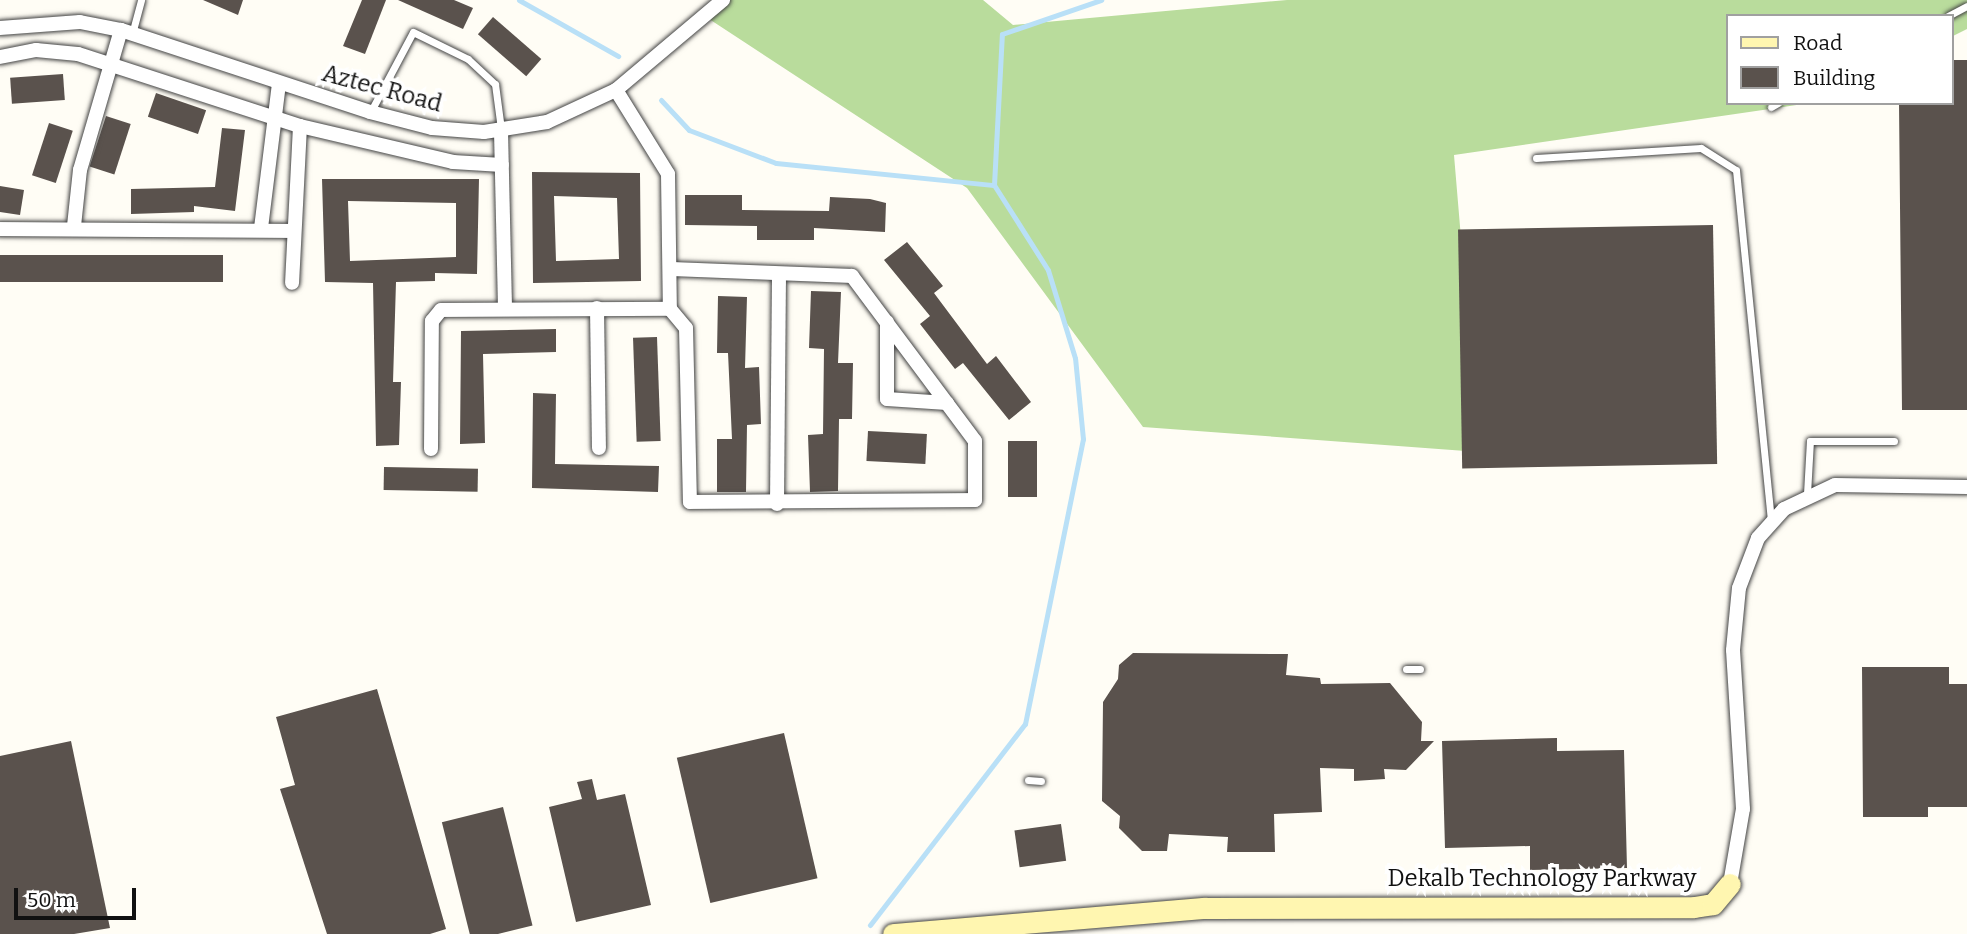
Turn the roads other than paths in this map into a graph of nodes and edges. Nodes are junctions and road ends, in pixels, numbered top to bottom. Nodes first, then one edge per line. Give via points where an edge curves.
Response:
1 (141, 0) edge
2 (723, 0) edge
3 (0, 28) edge
4 (127, 32) junction
5 (0, 57) edge
6 (114, 62) junction
7 (279, 84) junction
8 (616, 90) junction
9 (370, 112) junction
10 (272, 117) junction
11 (300, 126) junction
12 (501, 131) junction
13 (1536, 158) dead end
14 (502, 164) junction
15 (74, 226) junction
16 (261, 228) junction
17 (0, 229) edge
18 (292, 231) junction
19 (672, 269) junction
20 (779, 274) junction
21 (292, 283) dead end
22 (597, 307) junction
23 (505, 309) junction
24 (670, 309) junction
25 (887, 322) junction
26 (947, 403) junction
27 (1894, 441) dead end
28 (598, 448) dead end
29 (431, 449) dead end
30 (1967, 487) edge
31 (1807, 494) junction
32 (777, 504) junction
33 (1771, 523) junction
34 (1406, 669) dead end
35 (1420, 669) dead end
36 (1028, 780) dead end
37 (1041, 781) dead end
38 (1730, 884) joint
39 (893, 934) edge

1 - 4 lane
2 - 8 street, Aztec Road
3 - 4 street, Aztec Road via 80,22
4 - 6 street
4 - 7 street, Aztec Road
5 - 6 street via 36,50
6 - 10 street
6 - 15 street via 80,170
7 - 9 street, Aztec Road
7 - 10 street
8 - 12 street, Aztec Road via 547,122
8 - 19 street via 668,174
9 - 12 street, Aztec Road via 432,128
9 - 12 lane via 412,33 468,59 495,85
10 - 11 street
10 - 16 street
11 - 14 street via 440,159
11 - 18 street
12 - 14 street
13 - 33 lane via 1701,148 1735,170
14 - 23 street
15 - 16 street
15 - 17 street
16 - 18 street
18 - 21 street
19 - 20 street
19 - 24 street
20 - 25 street via 852,276
20 - 32 street
22 - 23 street
22 - 24 street
22 - 28 street
23 - 29 street via 441,310 432,321
24 - 32 street via 686,328 690,502
25 - 26 street
25 - 26 street via 887,399
26 - 32 street via 975,440 975,500
27 - 31 lane via 1810,441
30 - 31 street, Dekalb Technology Parkway via 1835,485
31 - 33 street, Dekalb Technology Parkway
33 - 38 street, Dekalb Technology Parkway via 1758,537 1739,588 1733,650 1743,809
34 - 35 lane
36 - 37 lane
38 - 39 street, Dekalb Technology Parkway via 1713,904 1694,906 1204,908

